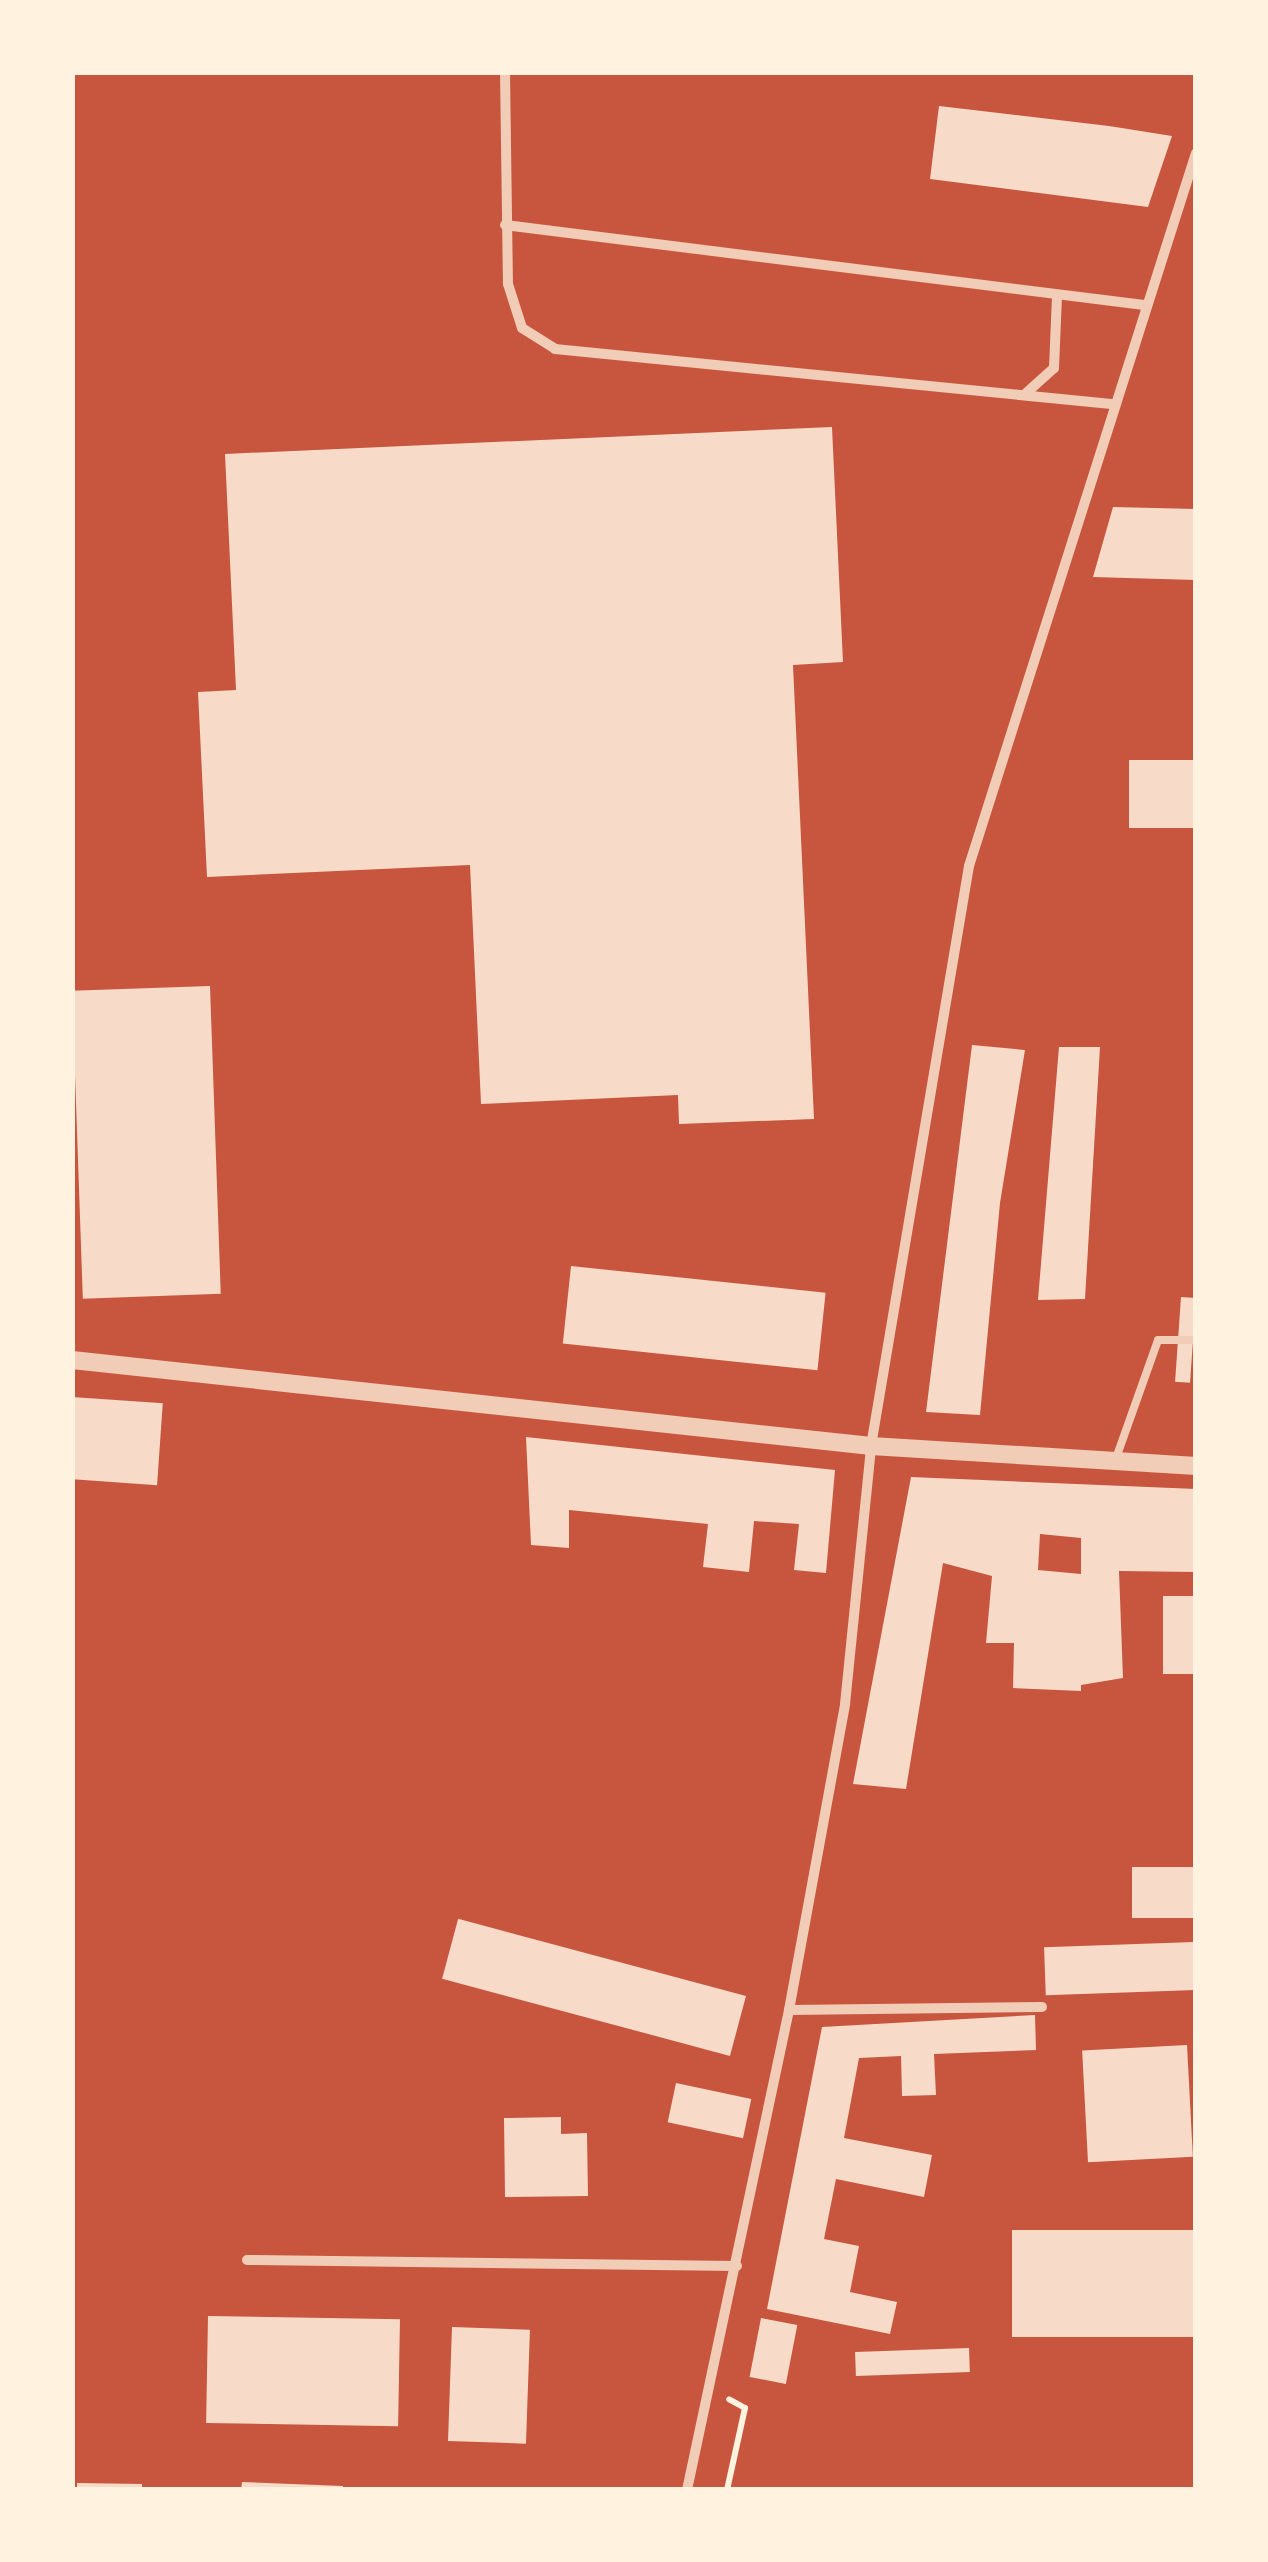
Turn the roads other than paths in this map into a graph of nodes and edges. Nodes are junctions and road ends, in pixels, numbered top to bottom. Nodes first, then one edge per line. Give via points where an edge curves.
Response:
1 (505, 72) edge
2 (1196, 153) edge
3 (505, 225) junction
4 (1058, 295) junction
5 (1144, 305) junction
6 (1024, 394) junction
7 (1111, 404) junction
8 (1196, 1340) edge
9 (72, 1360) edge
10 (871, 1446) junction
11 (1114, 1464) junction
12 (1196, 1466) edge
13 (1042, 2008) dead end
14 (789, 2010) junction
15 (247, 2260) dead end
16 (737, 2266) junction
17 (687, 2490) edge

1 - 3 street
2 - 5 street
3 - 4 street
3 - 6 street via 508,284 522,328 555,349
4 - 5 street
4 - 6 street via 1054,368
5 - 7 street
6 - 7 street
7 - 10 street via 969,866
8 - 11 lane via 1158,1340
9 - 10 street
10 - 11 street
10 - 14 street via 845,1704
11 - 12 street
13 - 14 street
14 - 16 street
15 - 16 street
16 - 17 street

